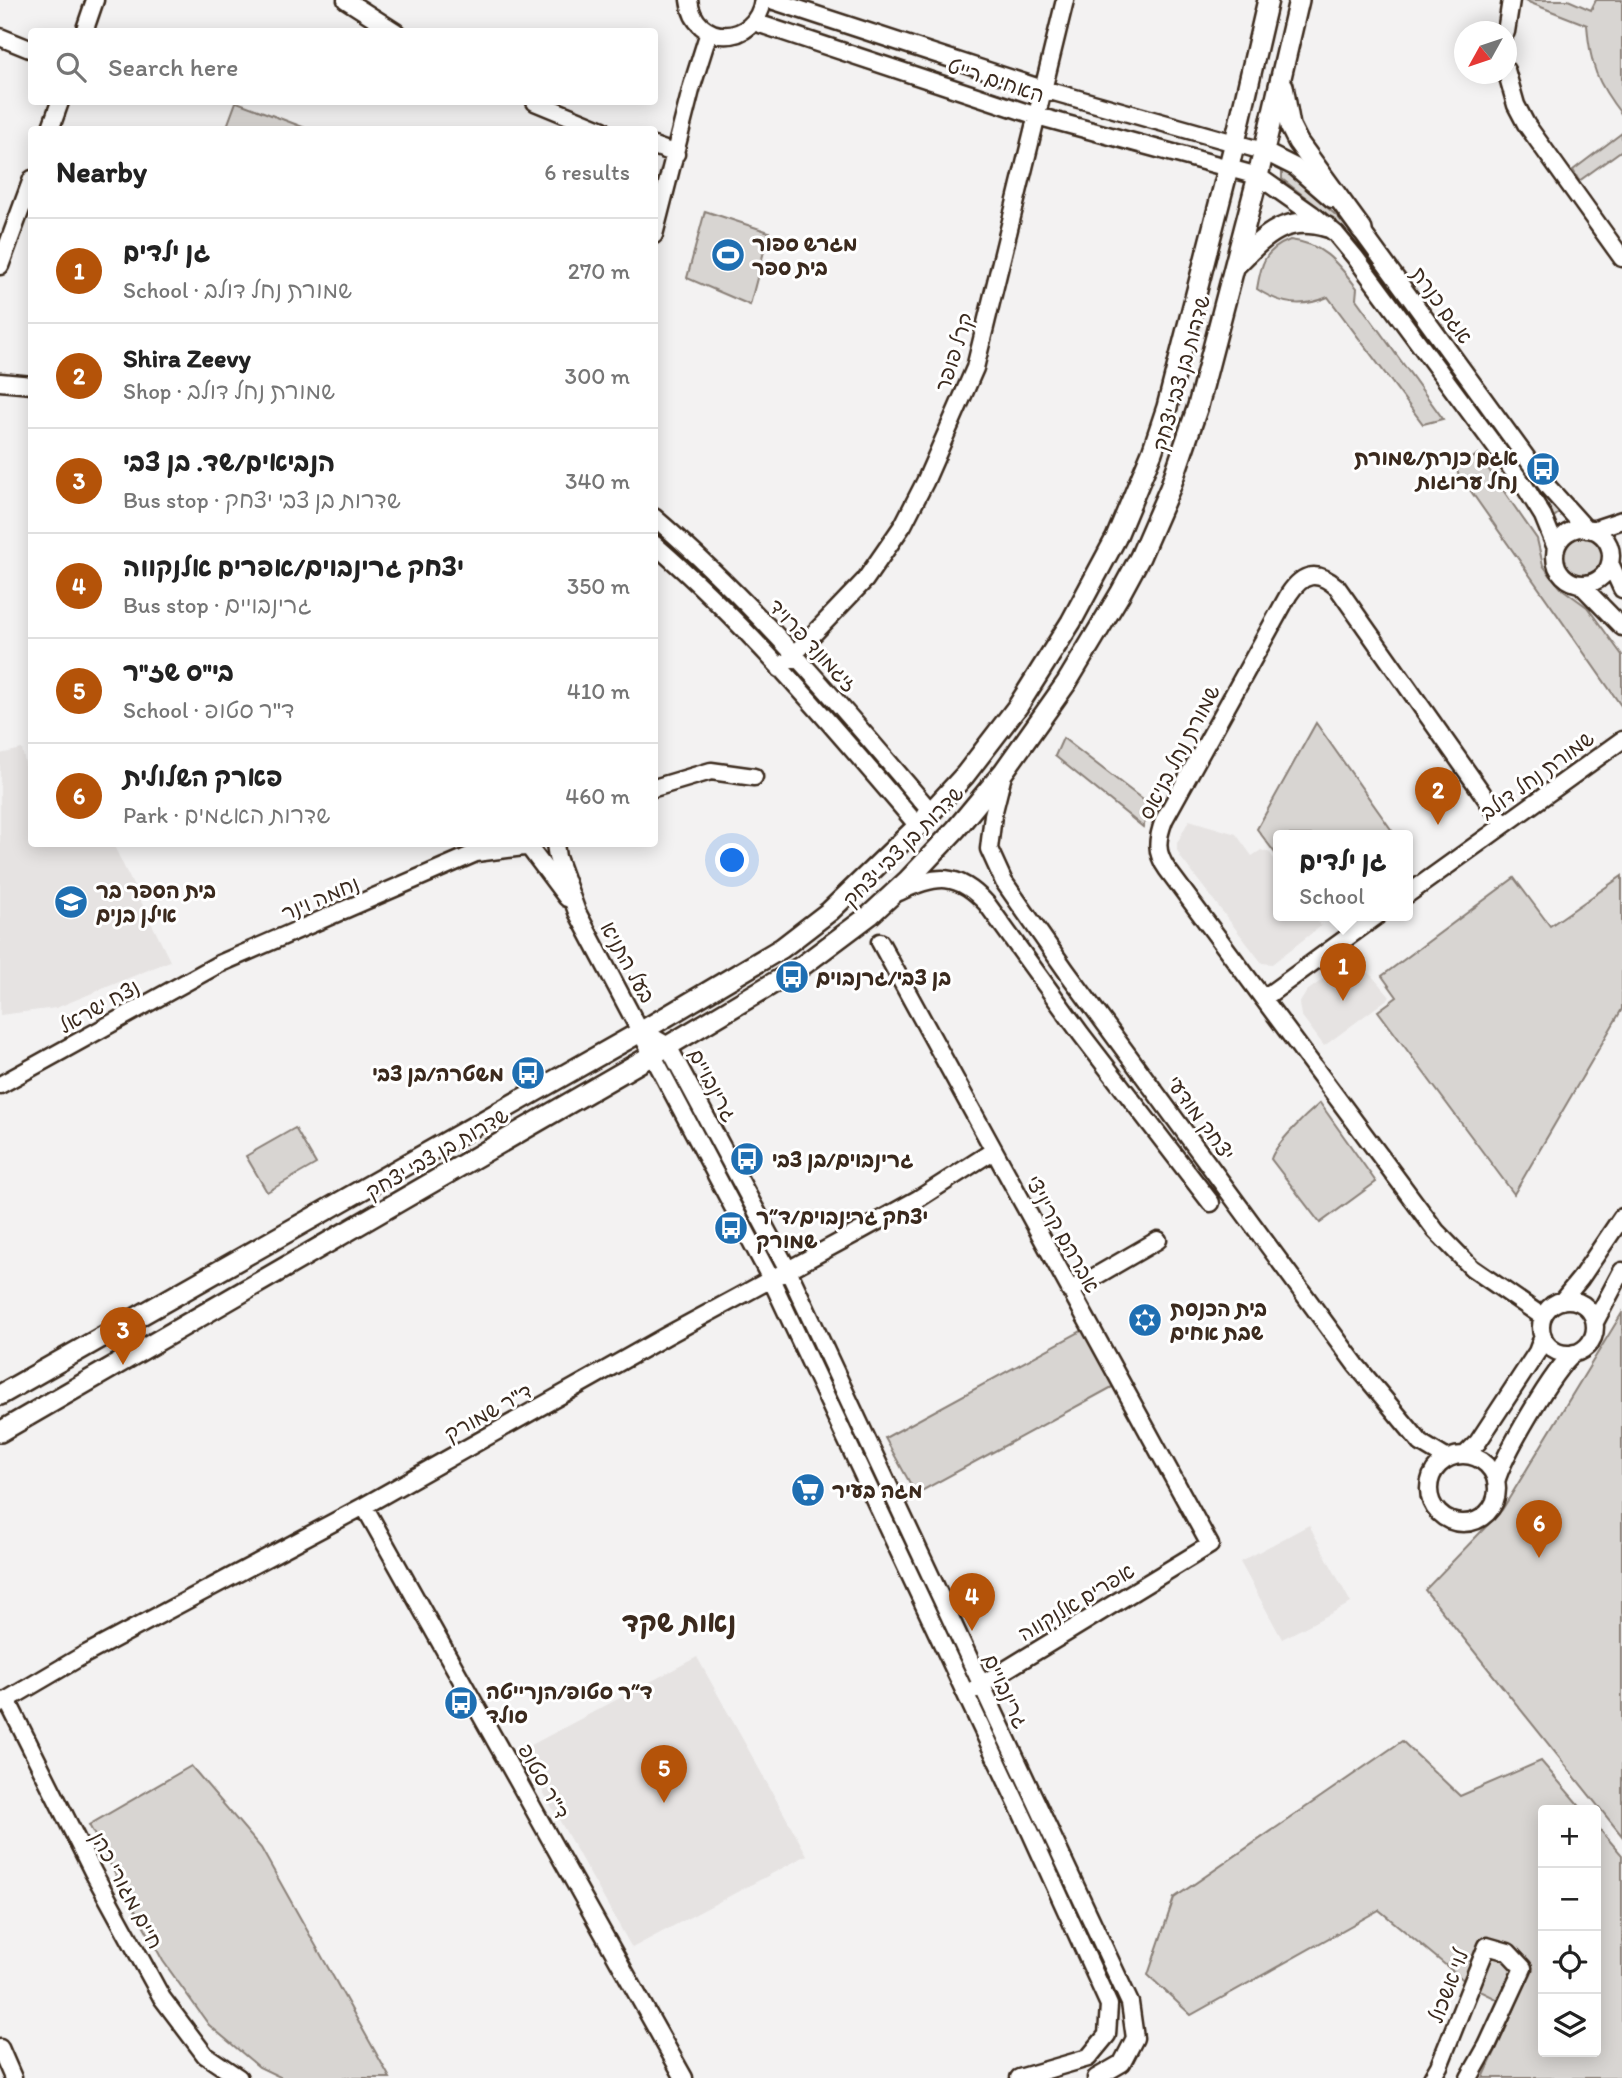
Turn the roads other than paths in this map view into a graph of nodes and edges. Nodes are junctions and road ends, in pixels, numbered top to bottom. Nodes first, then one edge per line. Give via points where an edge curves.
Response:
1 (94, 0) edge
2 (346, 0) edge
3 (690, 0) edge
4 (763, 0) edge
5 (771, 0) edge
6 (1065, 0) edge
7 (1268, 0) edge
8 (1299, 0) edge
9 (1511, 0) edge
10 (1508, 21) edge
11 (754, 22) junction
12 (85, 28) edge
13 (390, 28) edge
14 (709, 32) junction
15 (0, 37) edge
16 (28, 48) edge
17 (1282, 74) junction
18 (1511, 84) edge
19 (1043, 89) junction
20 (59, 105) edge
21 (542, 105) edge
22 (1037, 116) junction
23 (51, 126) edge
24 (593, 126) edge
25 (1235, 142) junction
26 (658, 147) edge
27 (1264, 150) junction
28 (676, 154) junction
29 (1228, 169) junction
30 (1258, 176) junction
31 (28, 190) edge
32 (658, 220) edge
33 (1327, 227) junction
34 (1362, 230) junction
35 (1622, 258) edge
36 (1235, 265) junction
37 (0, 266) edge
38 (0, 382) edge
39 (28, 385) edge
40 (658, 520) edge
41 (1622, 520) edge
42 (1589, 529) junction
43 (1622, 539) edge
44 (658, 547) edge
45 (1556, 548) junction
46 (1610, 560) junction
47 (1580, 584) junction
48 (1622, 589) edge
49 (1622, 626) edge
50 (794, 654) junction
51 (780, 669) junction
52 (1622, 740) edge
53 (1004, 771) junction
54 (754, 777) dead end
55 (658, 787) edge
56 (925, 819) junction
57 (1504, 824) junction
58 (525, 847) edge
59 (548, 847) edge
60 (555, 847) edge
61 (482, 848) edge
62 (1413, 890) edge
63 (891, 896) junction
64 (577, 912) junction
65 (1370, 921) edge
66 (880, 942) dead end
67 (219, 964) joint
68 (1264, 998) junction
69 (642, 1031) junction
70 (1085, 1039) junction
71 (1119, 1042) junction
72 (659, 1050) junction
73 (0, 1085) edge
74 (993, 1151) junction
75 (1211, 1203) dead end
76 (1622, 1217) edge
77 (1158, 1240) dead end
78 (788, 1270) junction
79 (1622, 1271) edge
80 (771, 1279) junction
81 (1070, 1291) junction
82 (1562, 1301) junction
83 (1543, 1317) junction
84 (1595, 1322) junction
85 (1543, 1336) junction
86 (1574, 1353) junction
87 (0, 1395) edge
88 (2, 1427) edge
89 (1465, 1455) junction
90 (1446, 1458) junction
91 (1496, 1482) junction
92 (364, 1506) junction
93 (1210, 1545) joint
94 (980, 1685) junction
95 (965, 1695) junction
96 (3, 1702) edge
97 (0, 2048) edge
98 (13, 2078) edge
99 (239, 2078) edge
100 (684, 2078) edge
101 (1019, 2078) edge
102 (1096, 2078) edge
103 (1432, 2078) edge
104 (1469, 2078) edge

1 - 12 street
2 - 13 street
3 - 14 street via 690,10
4 - 11 street
5 - 19 street, האחים רייט
6 - 19 street, קרל פופר
7 - 25 main road, שדרות בן צבי יצחק
8 - 17 main road, שדרות בן צבי יצחק
9 - 10 street
11 - 14 street via 737,34
11 - 22 street, האחים רייט
14 - 28 street
15 - 16 street
17 - 27 main road, שדרות בן צבי יצחק
17 - 34 main road via 1284,103 1298,142
18 - 35 street via 1527,124
19 - 22 street, קרל פופר
19 - 25 street, האחים רייט
20 - 23 street
21 - 24 street
22 - 29 street, האחים רייט
22 - 50 street, קרל פופר via 975,368 925,482 903,526 865,580
25 - 27 street, אגם כנרת
25 - 29 main road, שדרות בן צבי יצחק
26 - 28 street
27 - 30 main road, שדרות בן צבי יצחק
27 - 34 street, אגם כנרת via 1311,180
28 - 32 street
29 - 30 street, אגם כנרת
29 - 56 main road, שדרות בן צבי יצחק via 1167,407 1116,538 1018,706
30 - 33 street, אגם כנרת
30 - 36 main road, שדרות בן צבי יצחק
31 - 37 street
33 - 36 main road via 1311,222 1284,226
33 - 45 street, אגם כנרת via 1381,290 1525,487
34 - 42 street, אגם כנרת via 1531,464
36 - 53 main road, שדרות בן צבי יצחק via 1198,407 1140,557 1067,682
38 - 39 street
40 - 50 street, זיגמונד פרויד via 706,562
41 - 42 street
42 - 45 street via 1564,536
42 - 46 street via 1607,543
43 - 46 street
44 - 51 street, זיגמונד פרויד
45 - 47 street via 1560,573
46 - 47 street via 1601,578
46 - 48 street
47 - 49 street
50 - 51 street, קרל פופר
50 - 56 street, זיגמונד פרויד
51 - 56 street, זיגמונד פרויד
52 - 57 street, שמורת נחל דולב
53 - 63 main road, שדרות בן צבי יצחק
53 - 71 street, יצחק מודעי via 990,832 989,849 996,867
54 - 55 street via 711,771
56 - 69 main road, שדרות בן צבי יצחק via 782,948
57 - 62 street, שמורת נחל דולב
57 - 68 street, שמורת נחל בניאס via 1336,587 1318,577 1301,579 1164,820 1157,846 1161,861
58 - 59 street, נחמה וינר
58 - 61 street, נחמה וינר
58 - 64 street, בעל התניא
60 - 64 street, בעל התניא
61 - 67 street, נחמה וינר
63 - 70 street, יצחק מודעי via 936,879 965,884 987,904
63 - 72 main road, שדרות בן צבי יצחק via 802,965
64 - 69 street, בעל התניא
65 - 68 street
66 - 74 street, אברהם קריניצי
67 - 73 street, נצח ישראל
68 - 83 street, שמורת נחל בניאס via 1436,1231 1472,1268
69 - 72 street, גרינבויים
69 - 87 main road, שדרות בן צבי יצחק
70 - 71 street
70 - 75 street, יצחק מודעי
71 - 90 street, יצחק מודעי via 1379,1394 1421,1443
72 - 78 street, גרינבויים
72 - 80 street, גרינבויים
72 - 88 main road, שדרות בן צבי יצחק
74 - 78 street, ד"ר שמורק via 918,1199
74 - 81 street, אברהם קריניצי
76 - 82 street
77 - 81 street
78 - 80 street, ד"ר שמורק
78 - 94 street, גרינבויים
79 - 84 street
80 - 92 street, ד"ר שמורק
80 - 95 street, גרינבויים
81 - 93 street, אברהם קריניצי
82 - 83 street
82 - 84 street via 1584,1305
83 - 85 street
84 - 86 street via 1594,1338
85 - 86 street via 1555,1351
85 - 89 street via 1537,1352
86 - 91 street via 1561,1366 1506,1456
89 - 90 street
89 - 91 street via 1480,1459
90 - 91 street via 1428,1486 1434,1507 1450,1521 1470,1523 1487,1514 1496,1498
92 - 96 street, ד"ר שמורק
92 - 100 street, ד"ר סטופ
93 - 94 street, אפרים אלנקווה
94 - 95 street, אפרים אלנקווה
94 - 102 street, גרינבויים via 1130,2003 1135,2038 1122,2063
95 - 101 street, גרינבויים via 1109,2005 1107,2035 1088,2058
96 - 99 street, חיים מגורי כהן via 162,1998 205,2055
97 - 98 street
103 - 104 street, לוי אשכול via 1487,1946 1508,1952 1523,1968

